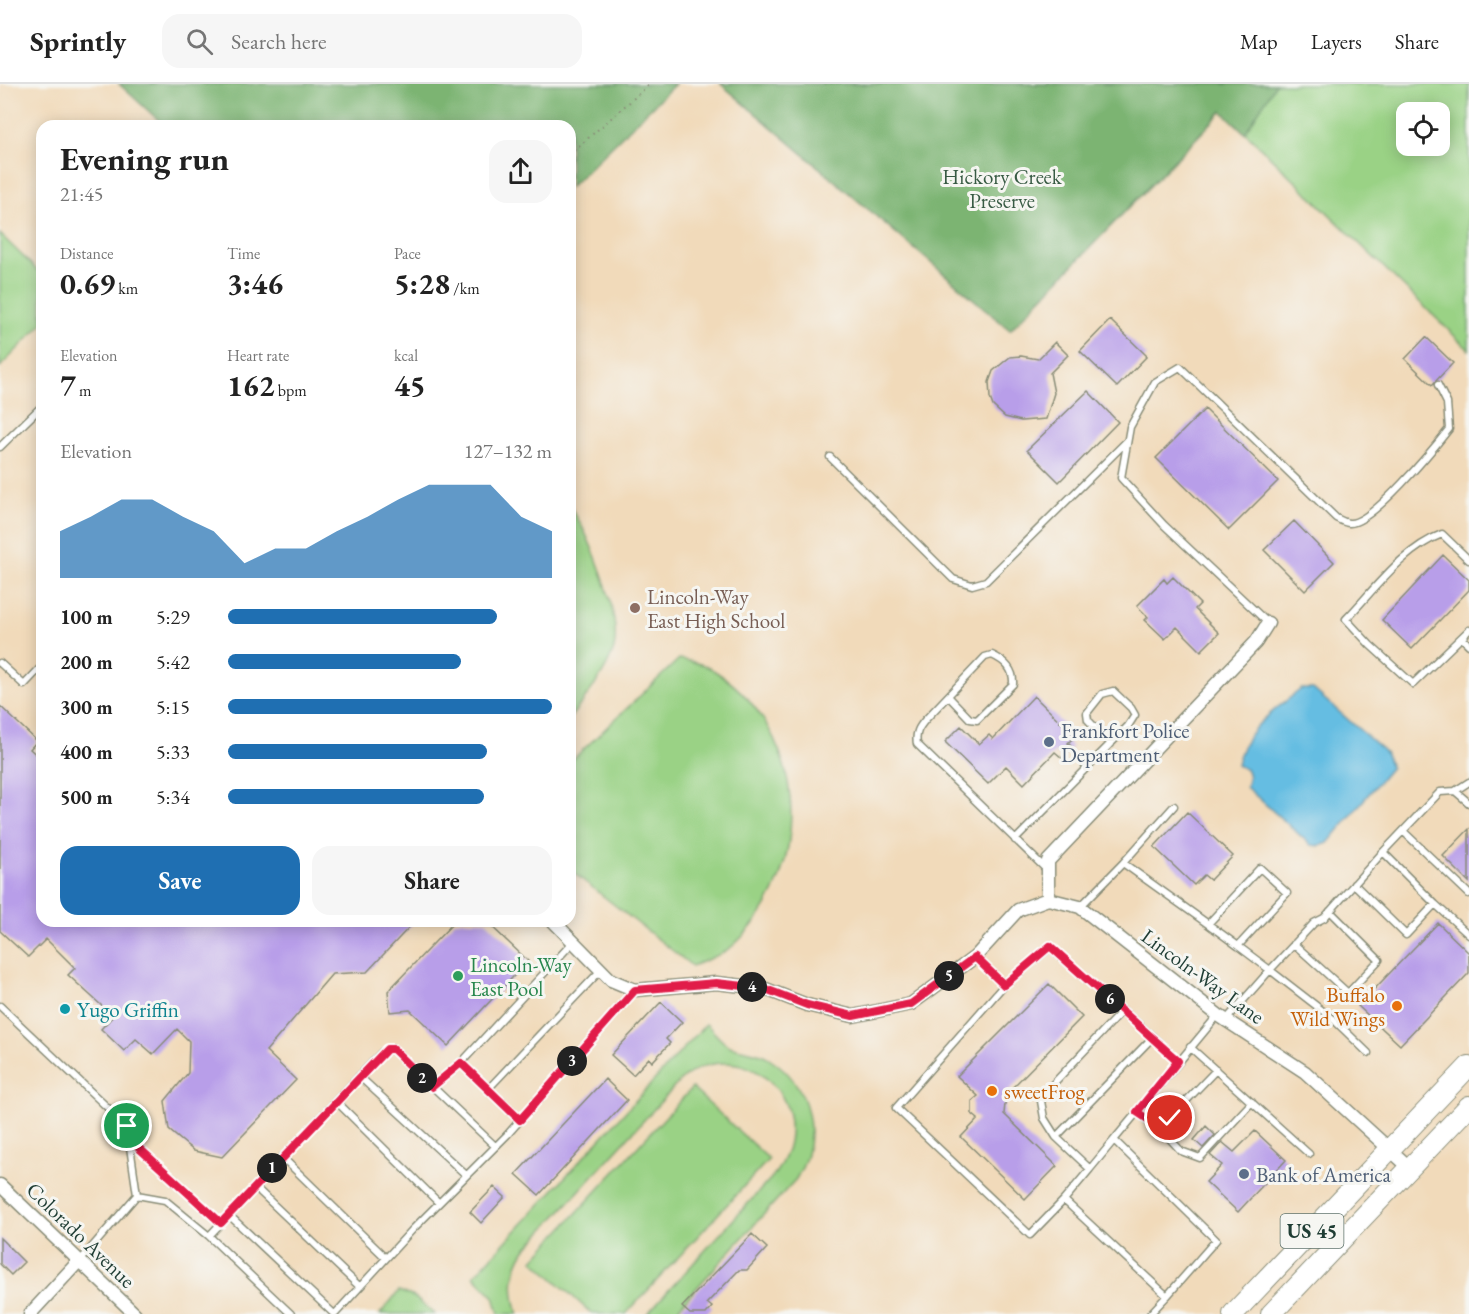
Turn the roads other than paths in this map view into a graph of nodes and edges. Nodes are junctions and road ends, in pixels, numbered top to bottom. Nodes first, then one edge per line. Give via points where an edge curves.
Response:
1 (1438, 385) dead end
2 (36, 412) edge
3 (1128, 441) junction
4 (0, 447) edge
5 (830, 458) dead end
6 (1469, 560) edge
7 (1268, 623) joint
8 (1467, 632) edge
9 (1469, 645) edge
10 (0, 663) edge
11 (36, 672) edge
12 (948, 696) junction
13 (1111, 744) junction
14 (1469, 782) edge
15 (1455, 790) junction
16 (1469, 803) edge
17 (1174, 806) dead end
18 (1403, 831) junction
19 (1015, 840) junction
20 (1383, 852) junction
21 (1123, 863) junction
22 (1048, 872) junction
23 (1354, 884) junction
24 (1469, 894) edge
25 (1048, 899) junction
26 (1436, 904) junction
27 (1080, 906) junction
28 (1330, 911) junction
29 (1208, 924) junction
30 (559, 927) edge
31 (1469, 935) edge
32 (573, 942) junction
33 (1294, 944) junction
34 (1238, 946) junction
35 (975, 957) junction
36 (601, 970) junction
37 (1270, 970) junction
38 (1004, 985) junction
39 (635, 990) junction
40 (0, 1006) edge
41 (1123, 1010) junction
42 (1222, 1017) junction
43 (1153, 1037) junction
44 (1190, 1047) junction
45 (1368, 1053) dead end
46 (1178, 1061) junction
47 (461, 1063) junction
48 (1469, 1066) edge
49 (1216, 1070) junction
50 (359, 1076) junction
51 (432, 1087) junction
52 (489, 1089) junction
53 (336, 1101) junction
54 (1252, 1102) junction
55 (1469, 1106) edge
56 (1137, 1112) junction
57 (520, 1120) junction
58 (1158, 1126) junction
59 (1056, 1137) junction
60 (129, 1139) junction
61 (1114, 1140) junction
62 (495, 1146) junction
63 (1390, 1149) junction
64 (1309, 1154) dead end
65 (282, 1157) junction
66 (1410, 1168) junction
67 (1090, 1169) junction
68 (466, 1175) junction
69 (0, 1185) edge
70 (255, 1186) junction
71 (137, 1195) junction
72 (1064, 1200) junction
73 (439, 1203) junction
74 (229, 1215) junction
75 (221, 1223) junction
76 (209, 1236) junction
77 (386, 1258) junction
78 (79, 1261) junction
79 (360, 1287) junction
80 (1167, 1296) junction
81 (30, 1314) edge
82 (135, 1314) edge
83 (291, 1314) edge
84 (334, 1314) edge
85 (1150, 1314) edge
86 (1233, 1314) edge
87 (1271, 1314) edge

1 - 3 lane via 1447,403 1449,429 1366,518 1350,524 1336,519 1180,367 1155,382 1130,427
2 - 4 lane
3 - 5 lane via 986,581 972,585 953,579
3 - 7 lane via 1121,478 1164,525
6 - 8 lane via 1442,534 1430,539 1408,554 1346,619 1413,684
7 - 22 street via 1256,642 1048,861
8 - 9 lane via 1462,638
10 - 11 lane via 24,685
12 - 12 lane via 985,657 1000,659 1014,675 1013,684 977,720 970,719
12 - 19 lane via 919,727 917,744
13 - 13 lane via 1134,715 1113,691 1102,694 1087,713 1088,720
13 - 19 lane
14 - 15 lane
15 - 16 lane
15 - 18 lane via 1440,792
17 - 21 lane
18 - 20 lane
18 - 24 lane
19 - 22 lane
20 - 23 lane
20 - 26 lane
21 - 27 lane
21 - 29 lane
22 - 25 street
23 - 26 lane via 1406,935
23 - 28 lane
25 - 27 street, Lincoln-Way Lane
25 - 35 street via 1018,910
26 - 31 lane
27 - 42 street, Lincoln-Way Lane
28 - 33 lane
28 - 33 lane via 1380,960 1348,993
29 - 34 lane
29 - 34 lane via 1260,868 1287,893
30 - 32 street
32 - 36 street
32 - 47 lane
33 - 37 lane
34 - 37 lane
35 - 38 lane
35 - 39 street via 911,1004 853,1016 807,1005 763,988 716,983
36 - 39 street via 611,980
36 - 52 lane
37 - 42 lane
37 - 45 lane via 1332,1018
38 - 41 lane via 1050,946
38 - 72 lane via 896,1108 1030,1235
39 - 57 lane
40 - 60 lane via 127,1126
41 - 43 lane
41 - 59 lane via 1041,1101 1044,1118
42 - 44 lane
42 - 63 street, Lincoln-Way Lane via 1305,1072
43 - 46 lane
43 - 59 lane
44 - 46 lane
44 - 49 lane
46 - 56 lane
47 - 51 lane
47 - 52 lane
48 - 63 main road, US 45
49 - 54 lane
49 - 58 lane
50 - 51 lane via 382,1052 393,1049
50 - 53 lane
50 - 68 lane
51 - 62 lane
52 - 57 lane
53 - 65 lane
53 - 73 lane
54 - 58 lane via 1200,1158 1181,1151
54 - 64 lane
55 - 66 main road, US 45
56 - 58 lane
56 - 61 lane
57 - 62 lane
59 - 67 lane
60 - 71 lane
60 - 75 lane
61 - 67 lane
61 - 80 lane via 1216,1240
62 - 68 lane
63 - 66 street, Lincoln-Way Lane
63 - 86 main road, US 45
65 - 70 lane
65 - 77 lane
66 - 87 main road, US 45
67 - 72 lane
68 - 73 lane
69 - 78 street, Colorado Avenue
70 - 74 lane
70 - 79 lane
71 - 76 lane via 165,1200
71 - 78 lane
72 - 80 lane
73 - 77 lane
74 - 75 lane
74 - 84 lane
75 - 76 lane
76 - 83 lane
77 - 79 lane
78 - 81 street
78 - 82 street, Colorado Avenue
79 - 84 lane
80 - 85 lane

